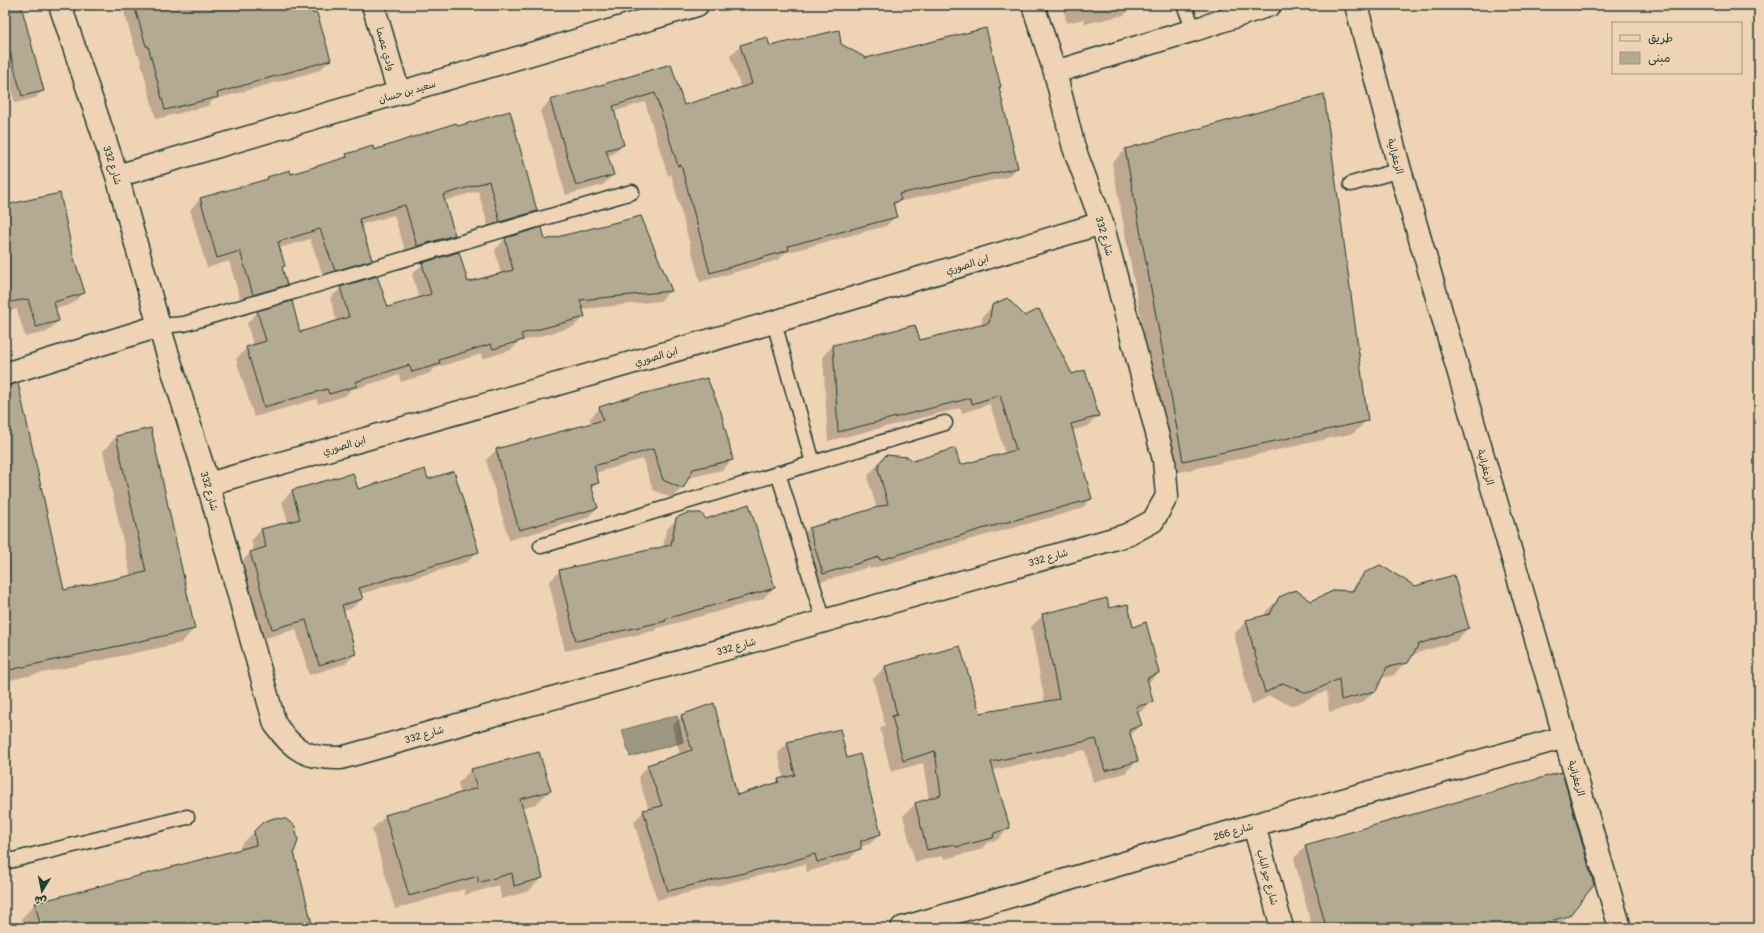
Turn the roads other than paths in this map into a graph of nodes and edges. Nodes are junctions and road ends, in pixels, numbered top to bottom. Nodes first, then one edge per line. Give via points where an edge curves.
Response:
1 (60, 5) edge
2 (373, 5) edge
3 (697, 5) edge
4 (1033, 5) edge
5 (1184, 5) edge
6 (1270, 5) edge
7 (1356, 5) edge
8 (1194, 30) junction
9 (1055, 72) junction
10 (399, 93) junction
11 (1400, 170) junction
12 (117, 176) junction
13 (1351, 184) dead end
14 (632, 192) dead end
15 (1102, 223) junction
16 (774, 322) junction
17 (159, 326) junction
18 (5, 374) edge
19 (945, 423) dead end
20 (813, 463) junction
21 (778, 474) junction
22 (208, 484) junction
23 (541, 546) dead end
24 (824, 621) junction
25 (1565, 737) junction
26 (187, 817) dead end
27 (1254, 825) junction
28 (5, 862) edge
29 (902, 928) edge
30 (1282, 928) edge
31 (1620, 928) edge

1 - 12 street, شارع 332
2 - 10 street, وادي عصما
3 - 10 street, سعيد بن حسان
4 - 9 street, شارع 332
5 - 8 lane
6 - 8 street
7 - 11 street, الزعفرانية
8 - 9 street
9 - 15 street, شارع 332 via 1074,148
10 - 12 street, سعيد بن حسان
11 - 13 lane
11 - 25 street, الزعفرانية
12 - 17 street, شارع 332
14 - 17 lane via 184,324
15 - 16 street, ابن الصوري
15 - 24 street, شارع 332 via 1164,460 1167,496 1153,521 1127,535
16 - 20 lane
16 - 22 street, ابن الصوري
17 - 18 street
17 - 22 street, شارع 332
19 - 20 lane
20 - 21 lane
21 - 23 lane
21 - 24 lane
22 - 24 street, شارع 332 via 275,724 299,750 322,759 341,758
25 - 27 street, شارع 266
25 - 31 street, الزعفرانية
26 - 28 lane
27 - 29 street, شارع 266
27 - 30 street, شارع جو الباب

